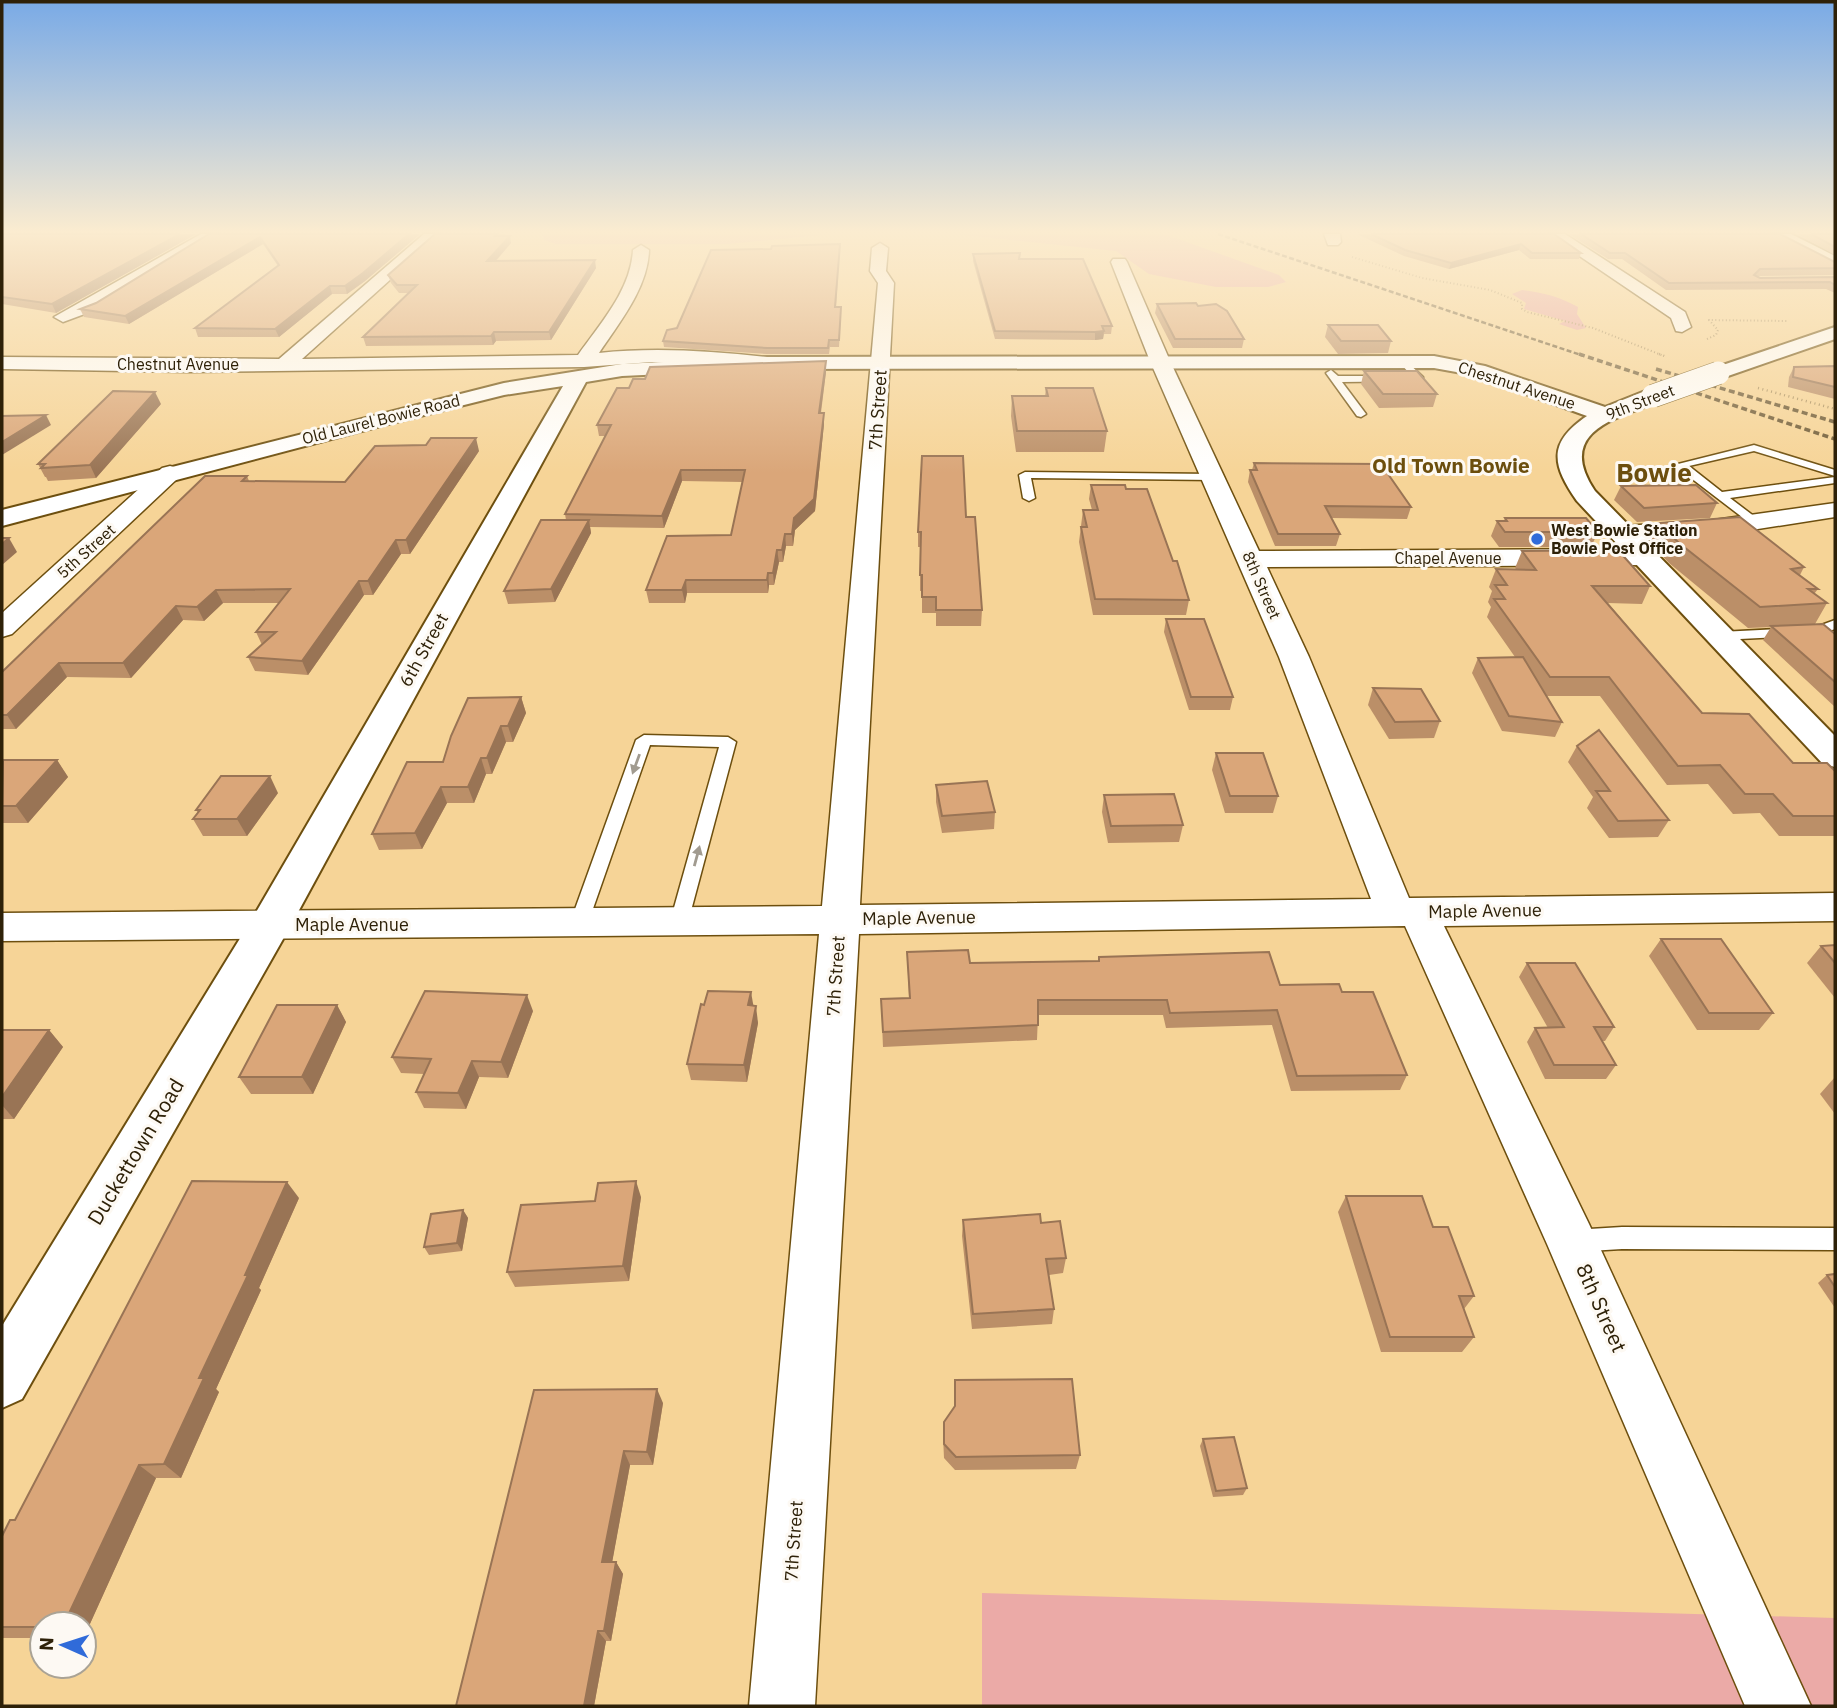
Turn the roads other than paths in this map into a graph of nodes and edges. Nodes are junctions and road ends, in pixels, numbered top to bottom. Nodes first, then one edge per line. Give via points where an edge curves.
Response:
1 (71, 314) edge
2 (342, 314) edge
3 (615, 314) edge
4 (884, 314) edge
5 (1140, 314) edge
6 (1676, 314) edge
7 (63, 317) dead end
8 (1682, 327) dead end
9 (1835, 333) edge
10 (1160, 361) junction
11 (1404, 361) junction
12 (287, 362) junction
13 (1323, 362) junction
14 (2, 363) edge
15 (767, 363) joint
16 (881, 363) junction
17 (581, 368) junction
18 (1336, 379) junction
19 (1361, 414) dead end
20 (1604, 414) junction
21 (170, 473) junction
22 (1835, 474) edge
23 (1214, 477) junction
24 (1835, 480) edge
25 (1720, 496) junction
26 (1029, 498) dead end
27 (1835, 510) edge
28 (2, 518) edge
29 (1755, 523) junction
30 (1622, 534) junction
31 (1644, 557) junction
32 (1251, 559) junction
33 (1835, 624) edge
34 (2, 628) edge
35 (1720, 636) junction
36 (1835, 756) edge
37 (1835, 907) edge
38 (1407, 912) junction
39 (840, 919) junction
40 (680, 922) junction
41 (579, 923) junction
42 (270, 925) junction
43 (2, 927) edge
44 (1835, 1239) edge
45 (1571, 1241) junction
46 (2, 1380) edge
47 (782, 1706) edge
48 (1779, 1706) edge

1 - 7 street
2 - 12 street
3 - 17 street, 6th Street
4 - 16 street, 7th Street
5 - 10 street, 8th Street
6 - 8 street
9 - 20 street, 9th Street, bridge
10 - 13 street, Chestnut Avenue
10 - 16 street, Chestnut Avenue
10 - 23 street, 8th Street
11 - 13 street, Chestnut Avenue
11 - 18 lane via 1420,379
11 - 20 street, Chestnut Avenue via 1478,370
12 - 14 street, Chestnut Avenue via 189,366
12 - 17 street, Chestnut Avenue
13 - 18 lane
15 - 16 street, Chestnut Avenue
15 - 17 street, Old Laurel Bowie Road
16 - 39 street, 7th Street
17 - 21 street, Old Laurel Bowie Road
17 - 42 street, 6th Street
18 - 19 lane
20 - 30 street, 9th Street via 1581,430 1566,459 1575,483
21 - 28 street, Old Laurel Bowie Road
21 - 34 street, 5th Street
22 - 25 lane via 1754,448 1680,465
23 - 26 lane via 1025,475
23 - 32 street, 8th Street
24 - 25 lane
25 - 29 lane
27 - 29 street
29 - 30 street
30 - 31 street, 9th Street
31 - 32 street, Chapel Avenue
31 - 35 street, 9th Street
32 - 38 street, 8th Street
33 - 35 lane via 1818,631
35 - 36 street, 9th Street
37 - 38 street, Maple Avenue
38 - 39 street, Maple Avenue
38 - 45 street, 8th Street
39 - 40 street, Maple Avenue
39 - 47 street, 7th Street
40 - 41 street, Maple Avenue
40 -> 41 lane via 728,742 644,740
41 - 42 street, Maple Avenue
42 - 43 street, Maple Avenue
42 - 46 street, Duckettown Road
44 - 45 lane
45 - 48 street, 8th Street

